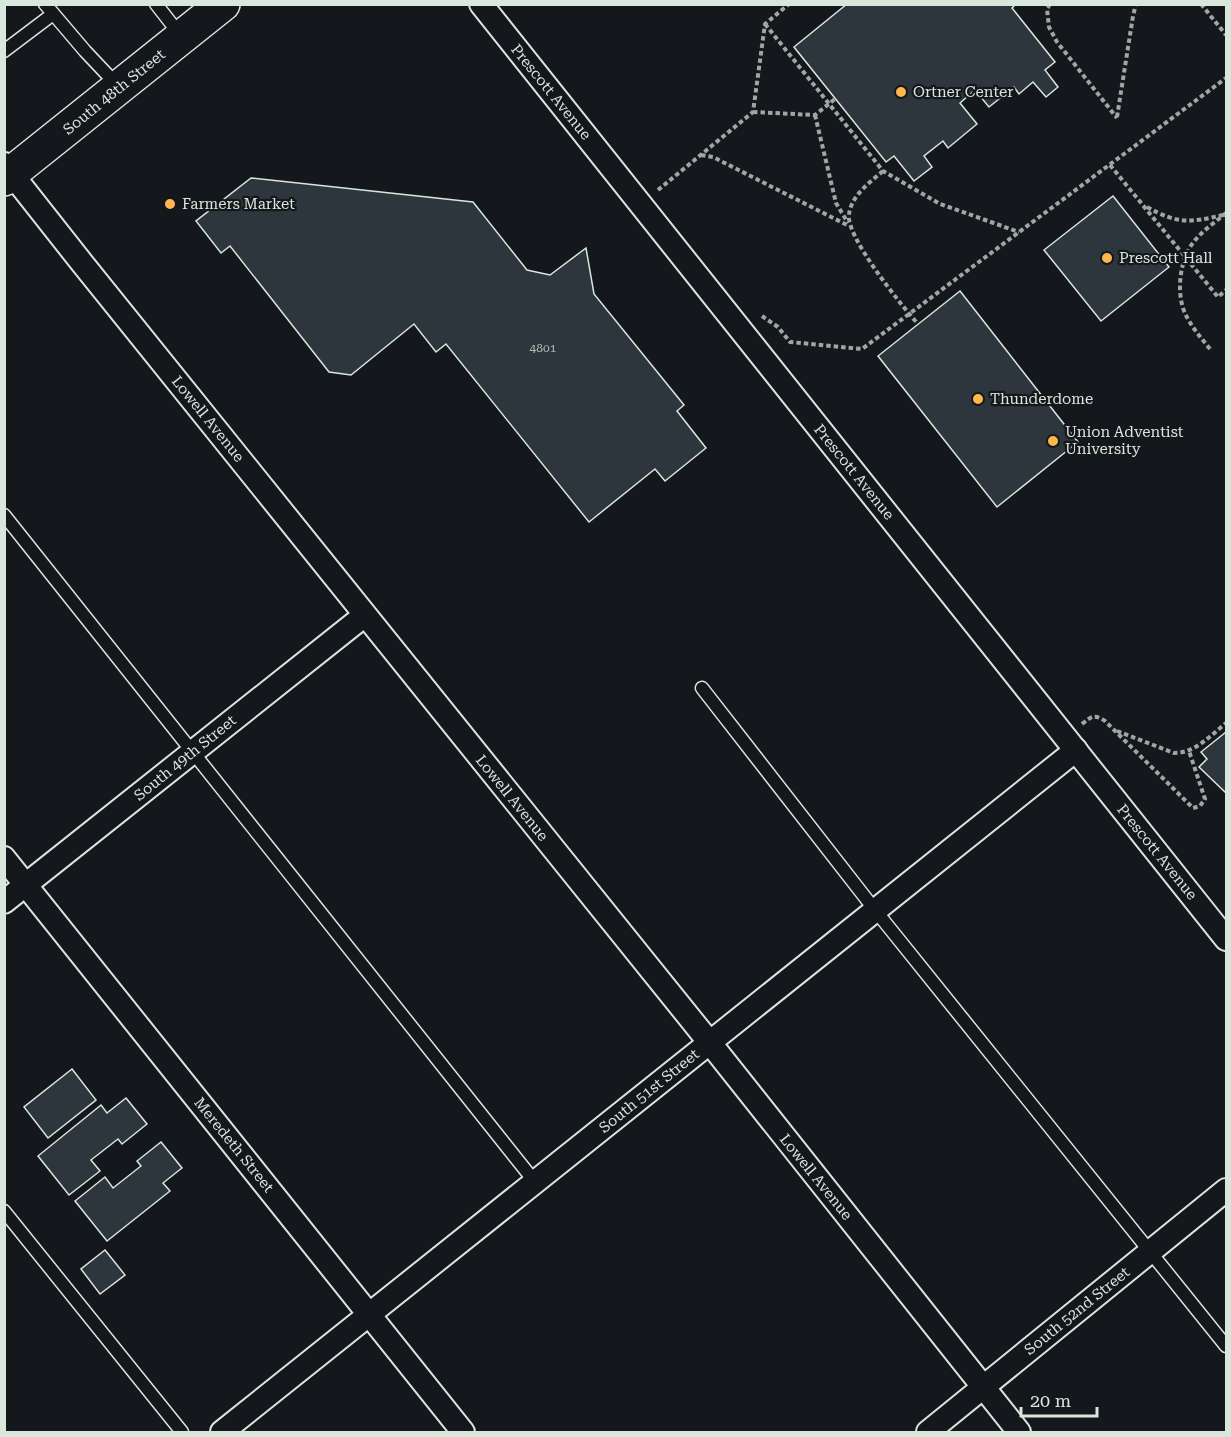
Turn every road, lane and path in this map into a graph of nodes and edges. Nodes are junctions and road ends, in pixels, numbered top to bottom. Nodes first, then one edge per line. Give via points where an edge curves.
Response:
1 (156, 4) edge
2 (223, 4) edge
3 (481, 4) edge
4 (789, 4) edge
5 (1050, 4) edge
6 (1136, 4) edge
7 (1201, 4) edge
8 (49, 9) edge
9 (765, 24) junction
10 (1227, 35) edge
11 (182, 38) junction
12 (4, 51) edge
13 (1227, 78) edge
14 (119, 87) junction
15 (835, 99) dead end
16 (829, 104) junction
17 (753, 112) junction
18 (815, 115) junction
19 (701, 154) junction
20 (1110, 165) junction
21 (883, 171) junction
22 (7, 172) edge
23 (640, 204) junction
24 (1143, 206) junction
25 (1226, 214) edge
26 (850, 226) junction
27 (1019, 232) junction
28 (1185, 256) junction
29 (1227, 290) edge
30 (727, 313) junction
31 (909, 314) junction
32 (918, 324) dead end
33 (1210, 349) dead end
34 (4, 515) edge
35 (365, 615) junction
36 (702, 688) dead end
37 (1227, 723) edge
38 (1114, 729) junction
39 (1070, 744) junction
40 (1189, 751) junction
41 (193, 752) junction
42 (4, 858) edge
43 (26, 885) junction
44 (4, 902) edge
45 (875, 910) junction
46 (1227, 939) edge
47 (710, 1043) junction
48 (535, 1182) junction
49 (1227, 1190) edge
50 (4, 1211) edge
51 (1151, 1251) junction
52 (369, 1315) junction
53 (1227, 1346) edge
54 (984, 1387) junction
55 (182, 1432) edge
56 (222, 1432) edge
57 (463, 1432) edge
58 (928, 1432) edge
59 (1019, 1432) edge

1 - 11 lane
2 - 11 main road, South 48th Street
3 - 23 street, Prescott Avenue
4 - 9 path
5 - 6 path via 1049,27 1057,42 1117,118
7 - 10 path
8 - 12 lane
8 - 14 lane
9 - 16 path
9 - 17 path
11 - 14 main road, South 48th Street
13 - 20 path
14 - 22 main road, South 48th Street
15 - 16 path
16 - 18 path
16 - 21 path
17 - 18 path
17 - 19 path
18 - 26 path via 836,203
19 - 23 path
19 - 26 path
20 - 24 path
20 - 27 path
21 - 26 path via 852,203
21 - 27 path via 940,204
22 - 35 street, Lowell Avenue
23 - 30 street, Prescott Avenue
24 - 25 path via 1182,221
24 - 28 path
25 - 28 path via 1196,238
26 - 31 path via 872,265
27 - 31 path
28 - 29 path via 1218,297
28 - 33 path via 1180,283 1186,318
30 - 31 path via 748,306 778,327 790,342 862,349
30 - 39 street, Prescott Avenue
31 - 32 path
34 - 41 lane
35 - 41 street, South 49th Street
35 - 47 street, Lowell Avenue
36 - 45 lane
37 - 40 path
38 - 39 path via 1098,716 1091,717
38 - 40 path via 1174,753
38 - 40 path via 1193,808 1205,799
39 - 45 street, South 51st Street
39 - 46 street, Prescott Avenue
41 - 43 street, South 49th Street
41 - 48 lane
42 - 43 street, Meredeth Street
43 - 44 street, South 49th Street
43 - 52 street, Meredeth Street
45 - 47 street, South 51st Street
45 - 51 lane
47 - 48 street, South 51st Street
47 - 54 street, Lowell Avenue
48 - 52 street, South 51st Street
49 - 51 street, South 52nd Street
50 - 55 lane
51 - 53 lane
51 - 54 street, South 52nd Street
52 - 56 street, South 51st Street
52 - 57 street, Meredeth Street
54 - 58 street, South 52nd Street
54 - 59 street, Lowell Avenue

